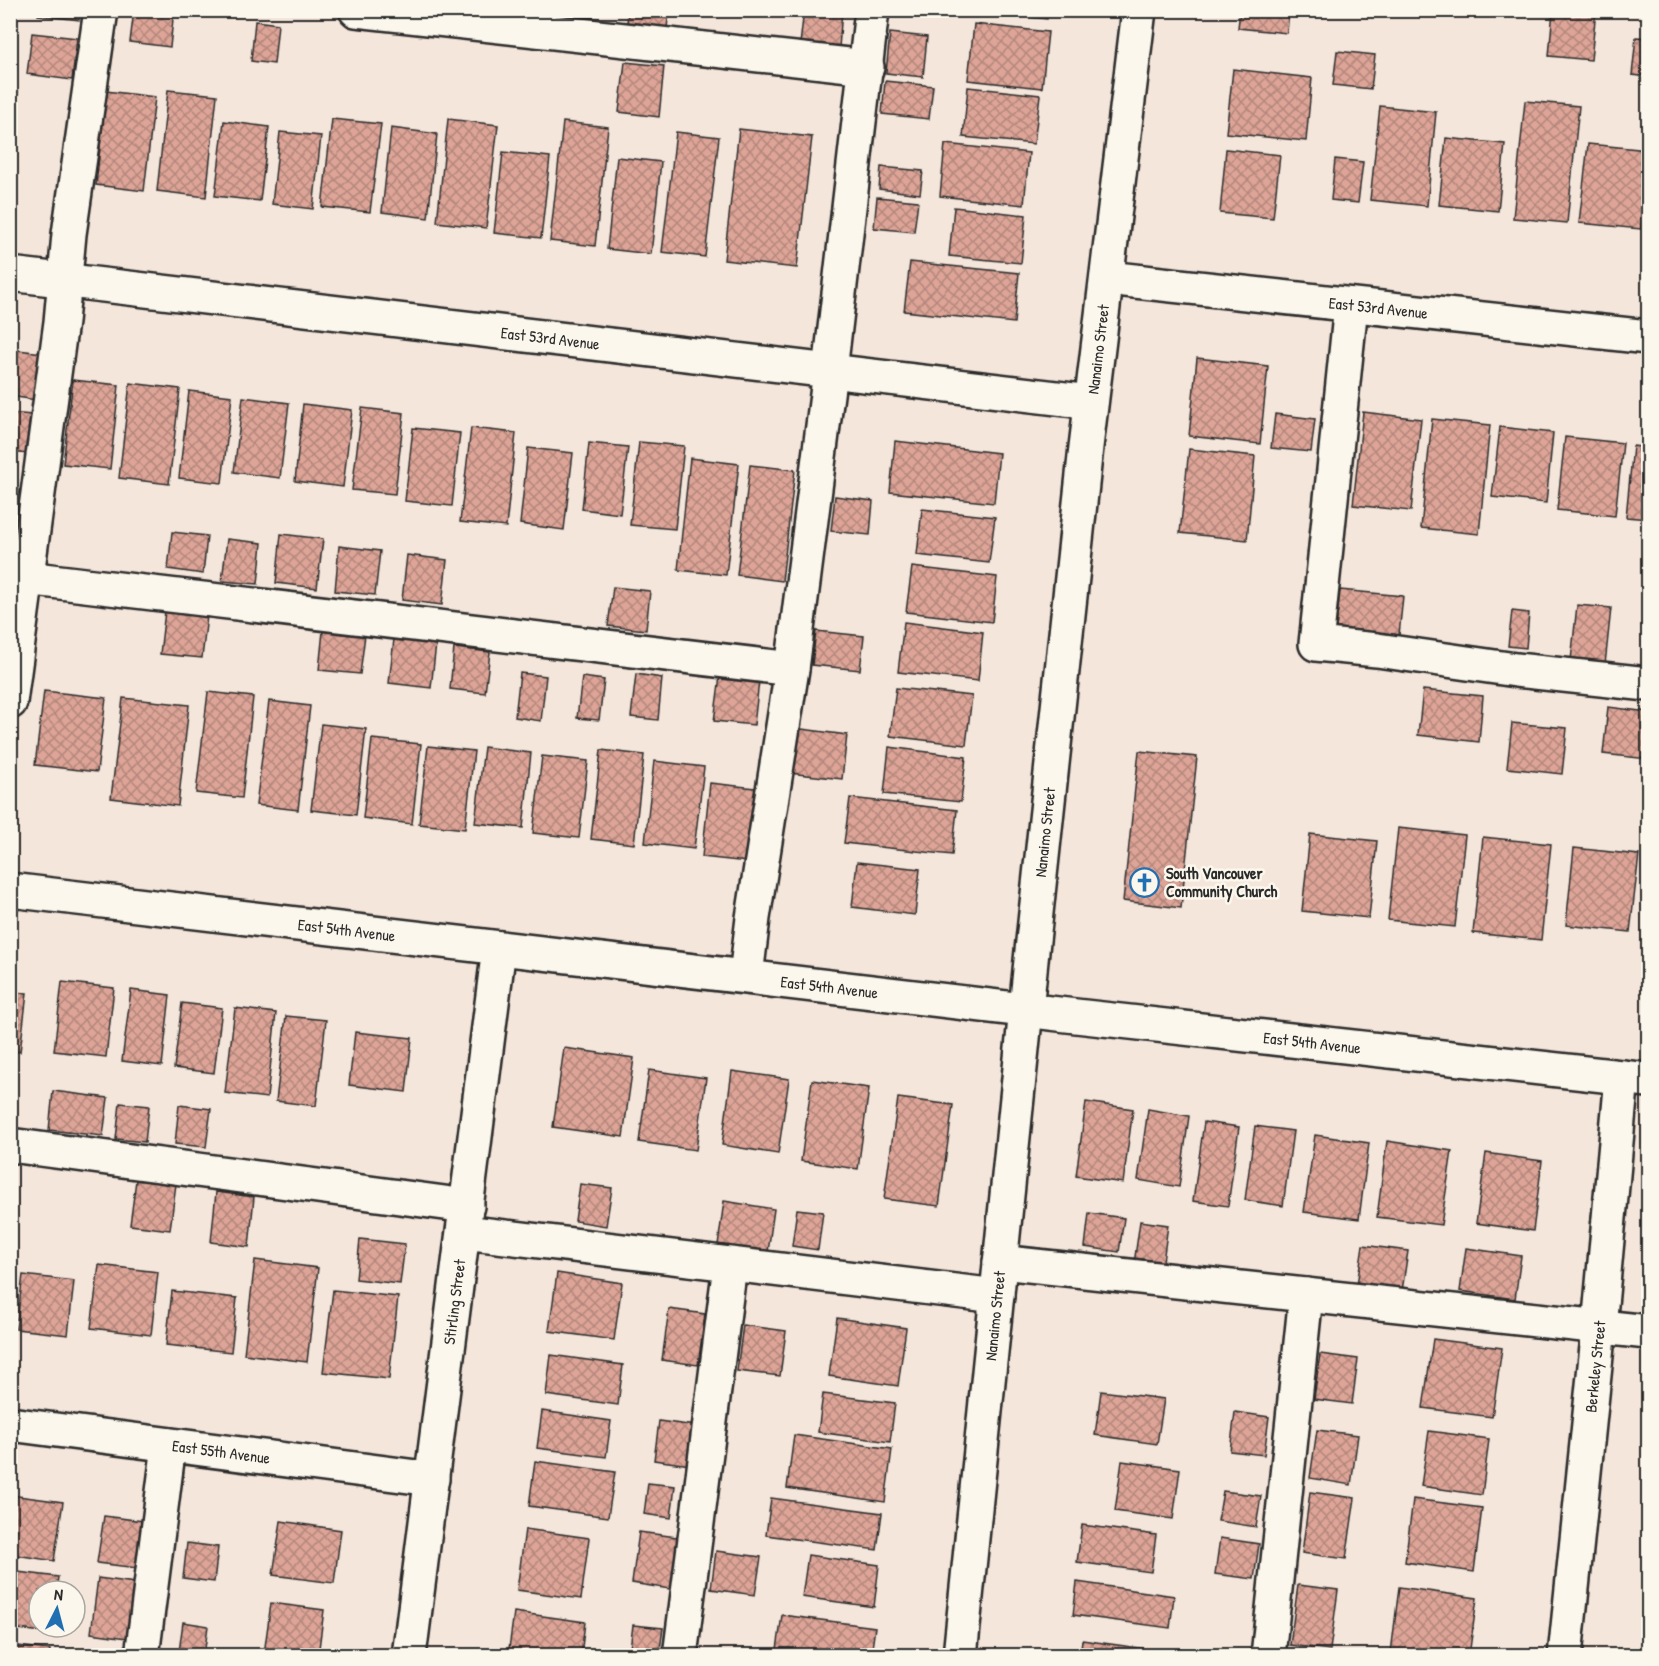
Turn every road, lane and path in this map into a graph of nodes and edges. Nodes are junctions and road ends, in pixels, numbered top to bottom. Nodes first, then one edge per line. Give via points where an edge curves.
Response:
1 (101, 10) edge
2 (356, 10) edge
3 (872, 10) edge
4 (1139, 10) edge
5 (867, 67) junction
6 (10, 274) edge
7 (1107, 278) junction
8 (65, 281) junction
9 (1351, 305) junction
10 (1648, 337) edge
11 (830, 371) junction
12 (1091, 402) junction
13 (26, 578) junction
14 (792, 669) junction
15 (1648, 684) edge
16 (10, 702) edge
17 (10, 890) edge
18 (500, 948) junction
19 (746, 976) junction
20 (1027, 1010) junction
21 (1635, 1079) edge
22 (10, 1145) edge
23 (466, 1219) junction
24 (1000, 1262) junction
25 (730, 1265) junction
26 (1306, 1295) junction
27 (997, 1296) junction
28 (1599, 1327) junction
29 (1648, 1332) edge
30 (10, 1424) edge
31 (169, 1445) junction
32 (432, 1479) junction
33 (142, 1656) edge
34 (410, 1656) edge
35 (680, 1656) edge
36 (960, 1656) edge
37 (1268, 1656) edge
38 (1565, 1656) edge

1 - 8 street
2 - 5 street
3 - 5 street
4 - 7 street, Nanaimo Street
5 - 11 street
6 - 8 street, East 53rd Avenue
7 - 9 street, East 53rd Avenue
7 - 12 street, Nanaimo Street
8 - 11 street, East 53rd Avenue
8 - 13 street
9 - 10 street, East 53rd Avenue
9 - 15 street via 1316,644
11 - 12 street, East 53rd Avenue
11 - 14 street
12 - 20 street, Nanaimo Street
13 - 14 street
13 - 16 street
14 - 19 street
17 - 18 street, East 54th Avenue
18 - 19 street, East 54th Avenue
18 - 23 street, Stirling Street
19 - 20 street, East 54th Avenue
20 - 21 street, East 54th Avenue
20 - 24 street, Nanaimo Street
21 - 28 street, Berkeley Street
22 - 23 street
23 - 25 street
23 - 32 street, Stirling Street
24 - 26 street
24 - 27 street, Nanaimo Street
25 - 27 street
25 - 35 street
26 - 28 street
26 - 37 street
27 - 36 street, Nanaimo Street
28 - 29 street
28 - 38 street, Berkeley Street
30 - 31 street, East 55th Avenue
31 - 32 street, East 55th Avenue
31 - 33 street
32 - 34 street, Stirling Street

